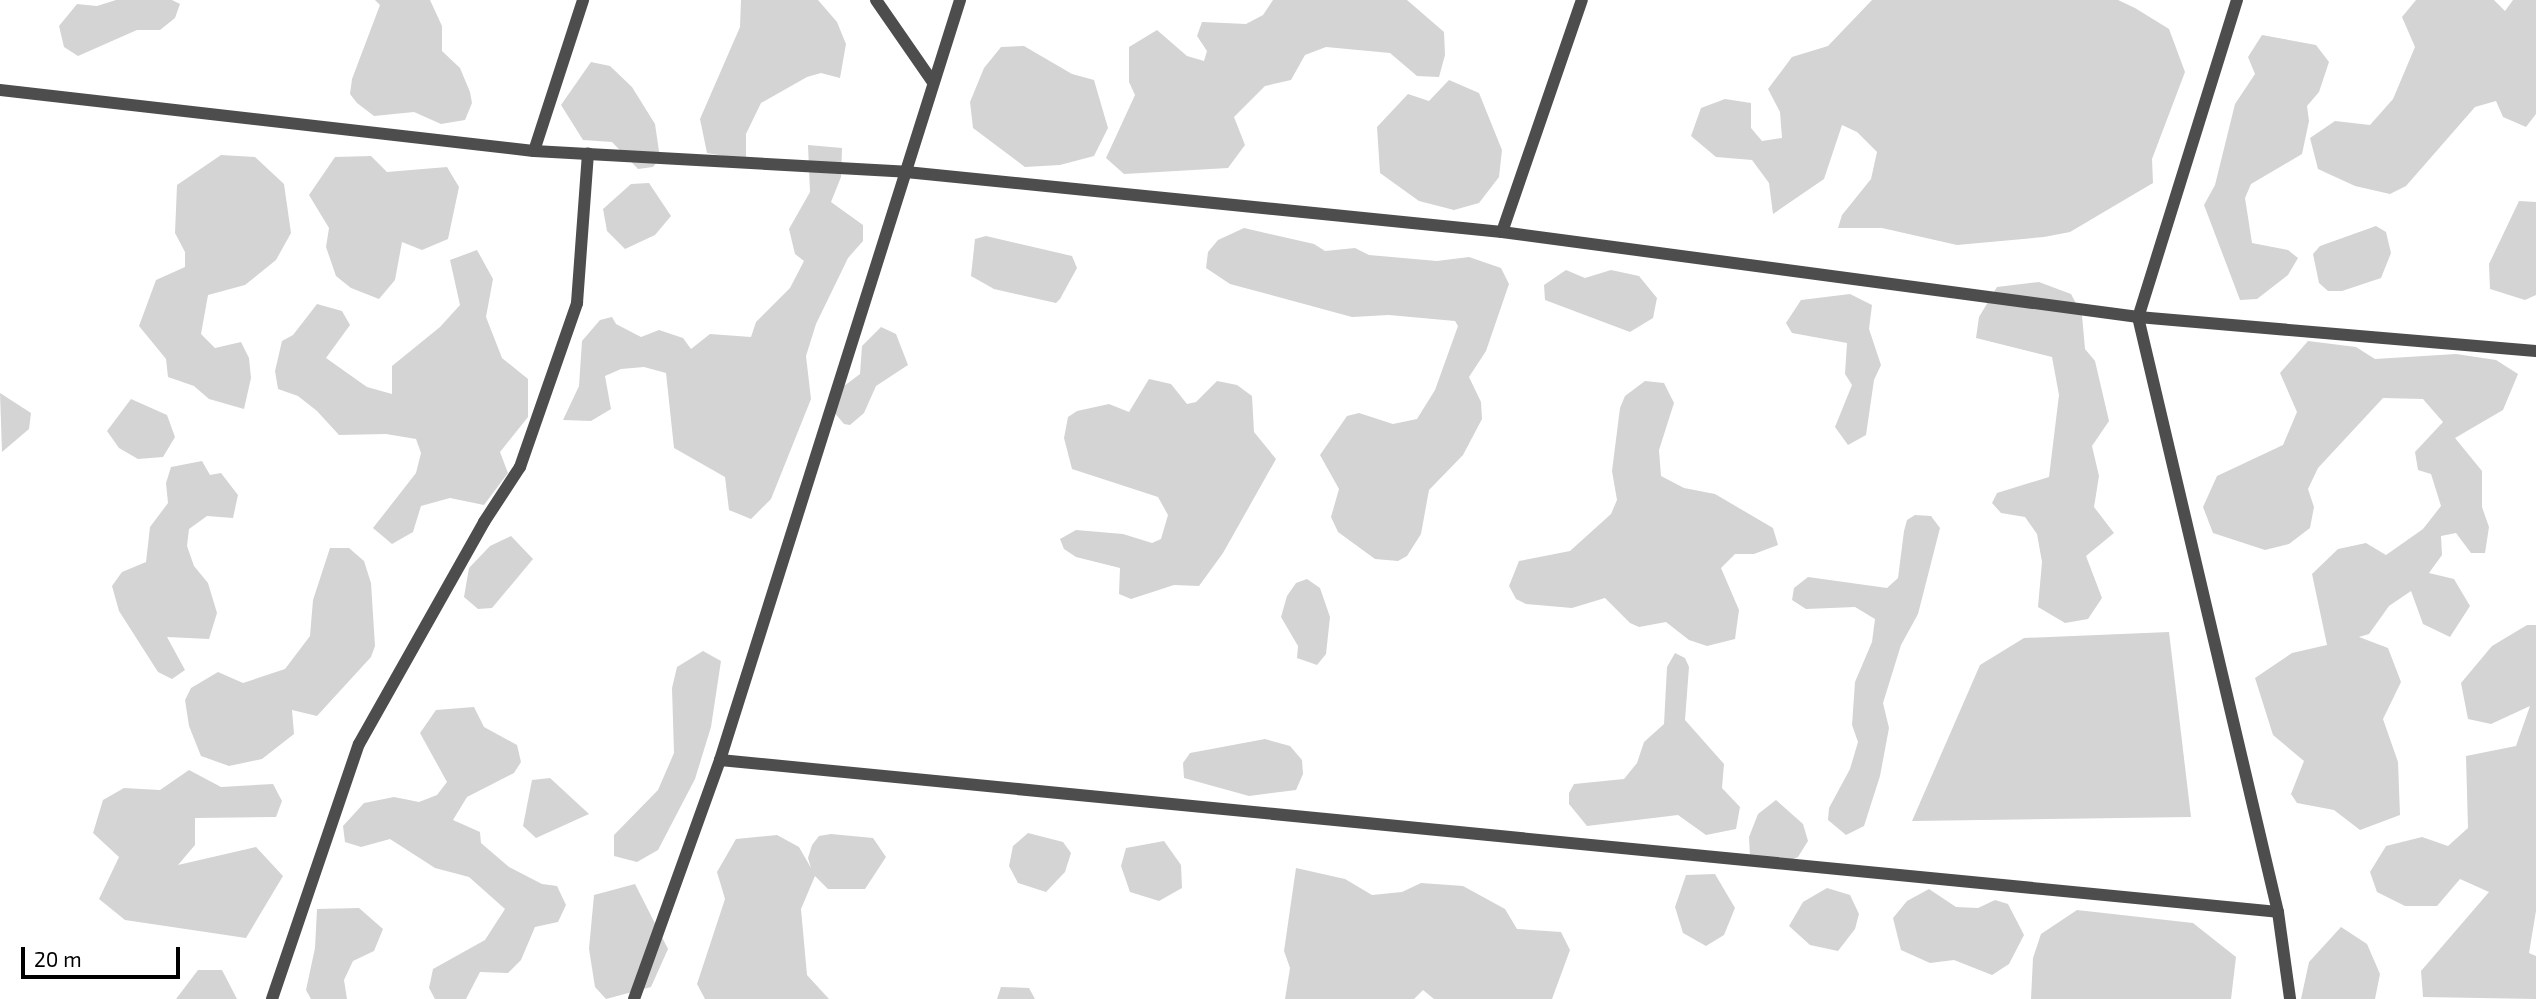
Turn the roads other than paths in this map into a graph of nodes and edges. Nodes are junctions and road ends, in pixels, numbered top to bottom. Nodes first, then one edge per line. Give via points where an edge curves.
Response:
1 (583, 0) edge
2 (876, 0) edge
3 (960, 0) edge
4 (1582, 0) edge
5 (2237, 0) edge
6 (932, 81) junction
7 (0, 90) edge
8 (534, 151) junction
9 (588, 153) junction
10 (906, 172) junction
11 (1502, 232) junction
12 (2138, 317) junction
13 (2536, 351) edge
14 (720, 760) junction
15 (2278, 912) junction
16 (272, 999) edge
17 (634, 999) edge
18 (2290, 999) edge

1 - 8 street
2 - 6 street
3 - 6 street
4 - 11 street
5 - 12 street
6 - 10 street
7 - 8 street
8 - 9 street
9 - 10 street
9 - 16 street via 577,303 520,467 359,744
10 - 11 street
10 - 14 street
11 - 12 street
12 - 13 street
12 - 15 street
14 - 15 street
14 - 17 street
15 - 18 street

